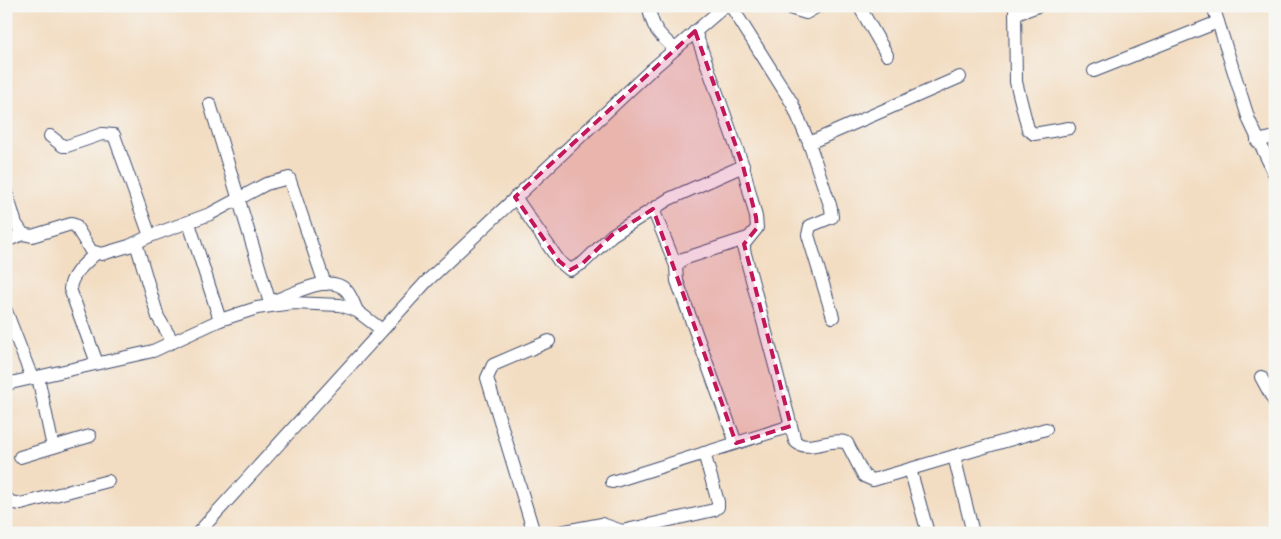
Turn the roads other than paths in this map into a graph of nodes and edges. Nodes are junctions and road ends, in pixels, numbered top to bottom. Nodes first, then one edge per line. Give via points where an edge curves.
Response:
1 (649, 6) edge
2 (725, 6) edge
3 (731, 6) edge
4 (783, 6) edge
5 (818, 6) edge
6 (859, 6) edge
7 (1038, 6) edge
8 (1213, 6) edge
9 (1015, 8) edge
10 (1218, 22) junction
11 (695, 31) junction
12 (675, 48) junction
13 (887, 55) dead end
14 (1094, 71) dead end
15 (960, 77) dead end
16 (210, 104) dead end
17 (1069, 128) dead end
18 (50, 136) dead end
19 (1275, 137) edge
20 (1258, 141) junction
21 (809, 143) junction
22 (743, 166) junction
23 (1275, 175) edge
24 (515, 197) junction
25 (7, 199) edge
26 (239, 199) junction
27 (653, 209) junction
28 (189, 223) junction
29 (23, 234) junction
30 (150, 236) junction
31 (748, 238) junction
32 (6, 241) edge
33 (136, 243) junction
34 (96, 253) junction
35 (676, 266) junction
36 (325, 284) junction
37 (270, 303) junction
38 (257, 308) junction
39 (6, 311) edge
40 (357, 311) junction
41 (833, 317) dead end
42 (220, 320) junction
43 (382, 330) junction
44 (550, 341) dead end
45 (173, 342) junction
46 (97, 363) junction
47 (35, 378) junction
48 (1262, 378) dead end
49 (6, 384) edge
50 (1275, 403) edge
51 (790, 426) junction
52 (1046, 429) dead end
53 (90, 436) dead end
54 (736, 443) junction
55 (53, 447) junction
56 (704, 453) junction
57 (954, 456) junction
58 (20, 457) dead end
59 (910, 469) junction
60 (108, 481) dead end
61 (612, 482) dead end
62 (6, 497) edge
63 (198, 533) edge
64 (534, 533) edge
65 (555, 533) edge
66 (928, 533) edge
67 (973, 533) edge

1 - 12 street via 653,27
2 - 11 street
3 - 21 street via 786,92
4 - 5 street via 806,13
6 - 13 street
7 - 9 street via 1022,12
8 - 10 street
9 - 17 street via 1016,82 1028,129 1034,134
10 - 14 street
10 - 20 street
11 - 12 street
11 - 22 street
12 - 24 street
15 - 21 street
16 - 26 street
18 - 30 street via 68,146 102,134 114,135
19 - 20 street
20 - 23 street
21 - 41 street via 832,213 829,220 810,226 808,235
22 - 27 street via 677,194
22 - 31 street via 757,223
24 - 27 street via 559,261 570,270 584,263 612,235
24 - 43 street via 426,282
25 - 29 street
26 - 28 street
26 - 36 street via 266,184 289,178
26 - 37 street
27 - 35 street
28 - 30 street
28 - 42 street
29 - 32 street
29 - 34 street via 32,236 75,225 86,246
30 - 33 street
31 - 35 street via 683,259
31 - 51 street via 744,244 746,260
33 - 34 street
33 - 45 street via 158,317
34 - 46 street via 77,272 70,289
35 - 54 street via 678,281
36 - 37 street
36 - 40 street via 346,290
37 - 38 street
38 - 40 street via 324,304
38 - 42 street
39 - 47 street
40 - 43 street
42 - 45 street
43 - 63 street
44 - 64 street via 493,365 487,378
45 - 46 street via 153,351
46 - 47 street
47 - 49 street
47 - 55 street
48 - 50 street
51 - 54 street
51 - 59 street via 798,444 805,446 838,440 847,443 861,472 868,479
52 - 57 street
53 - 55 street
54 - 56 street
55 - 58 street
56 - 61 street
56 - 65 street via 718,502 714,510 622,531 602,524
57 - 59 street
57 - 67 street
59 - 66 street
60 - 62 street via 21,504 10,502

